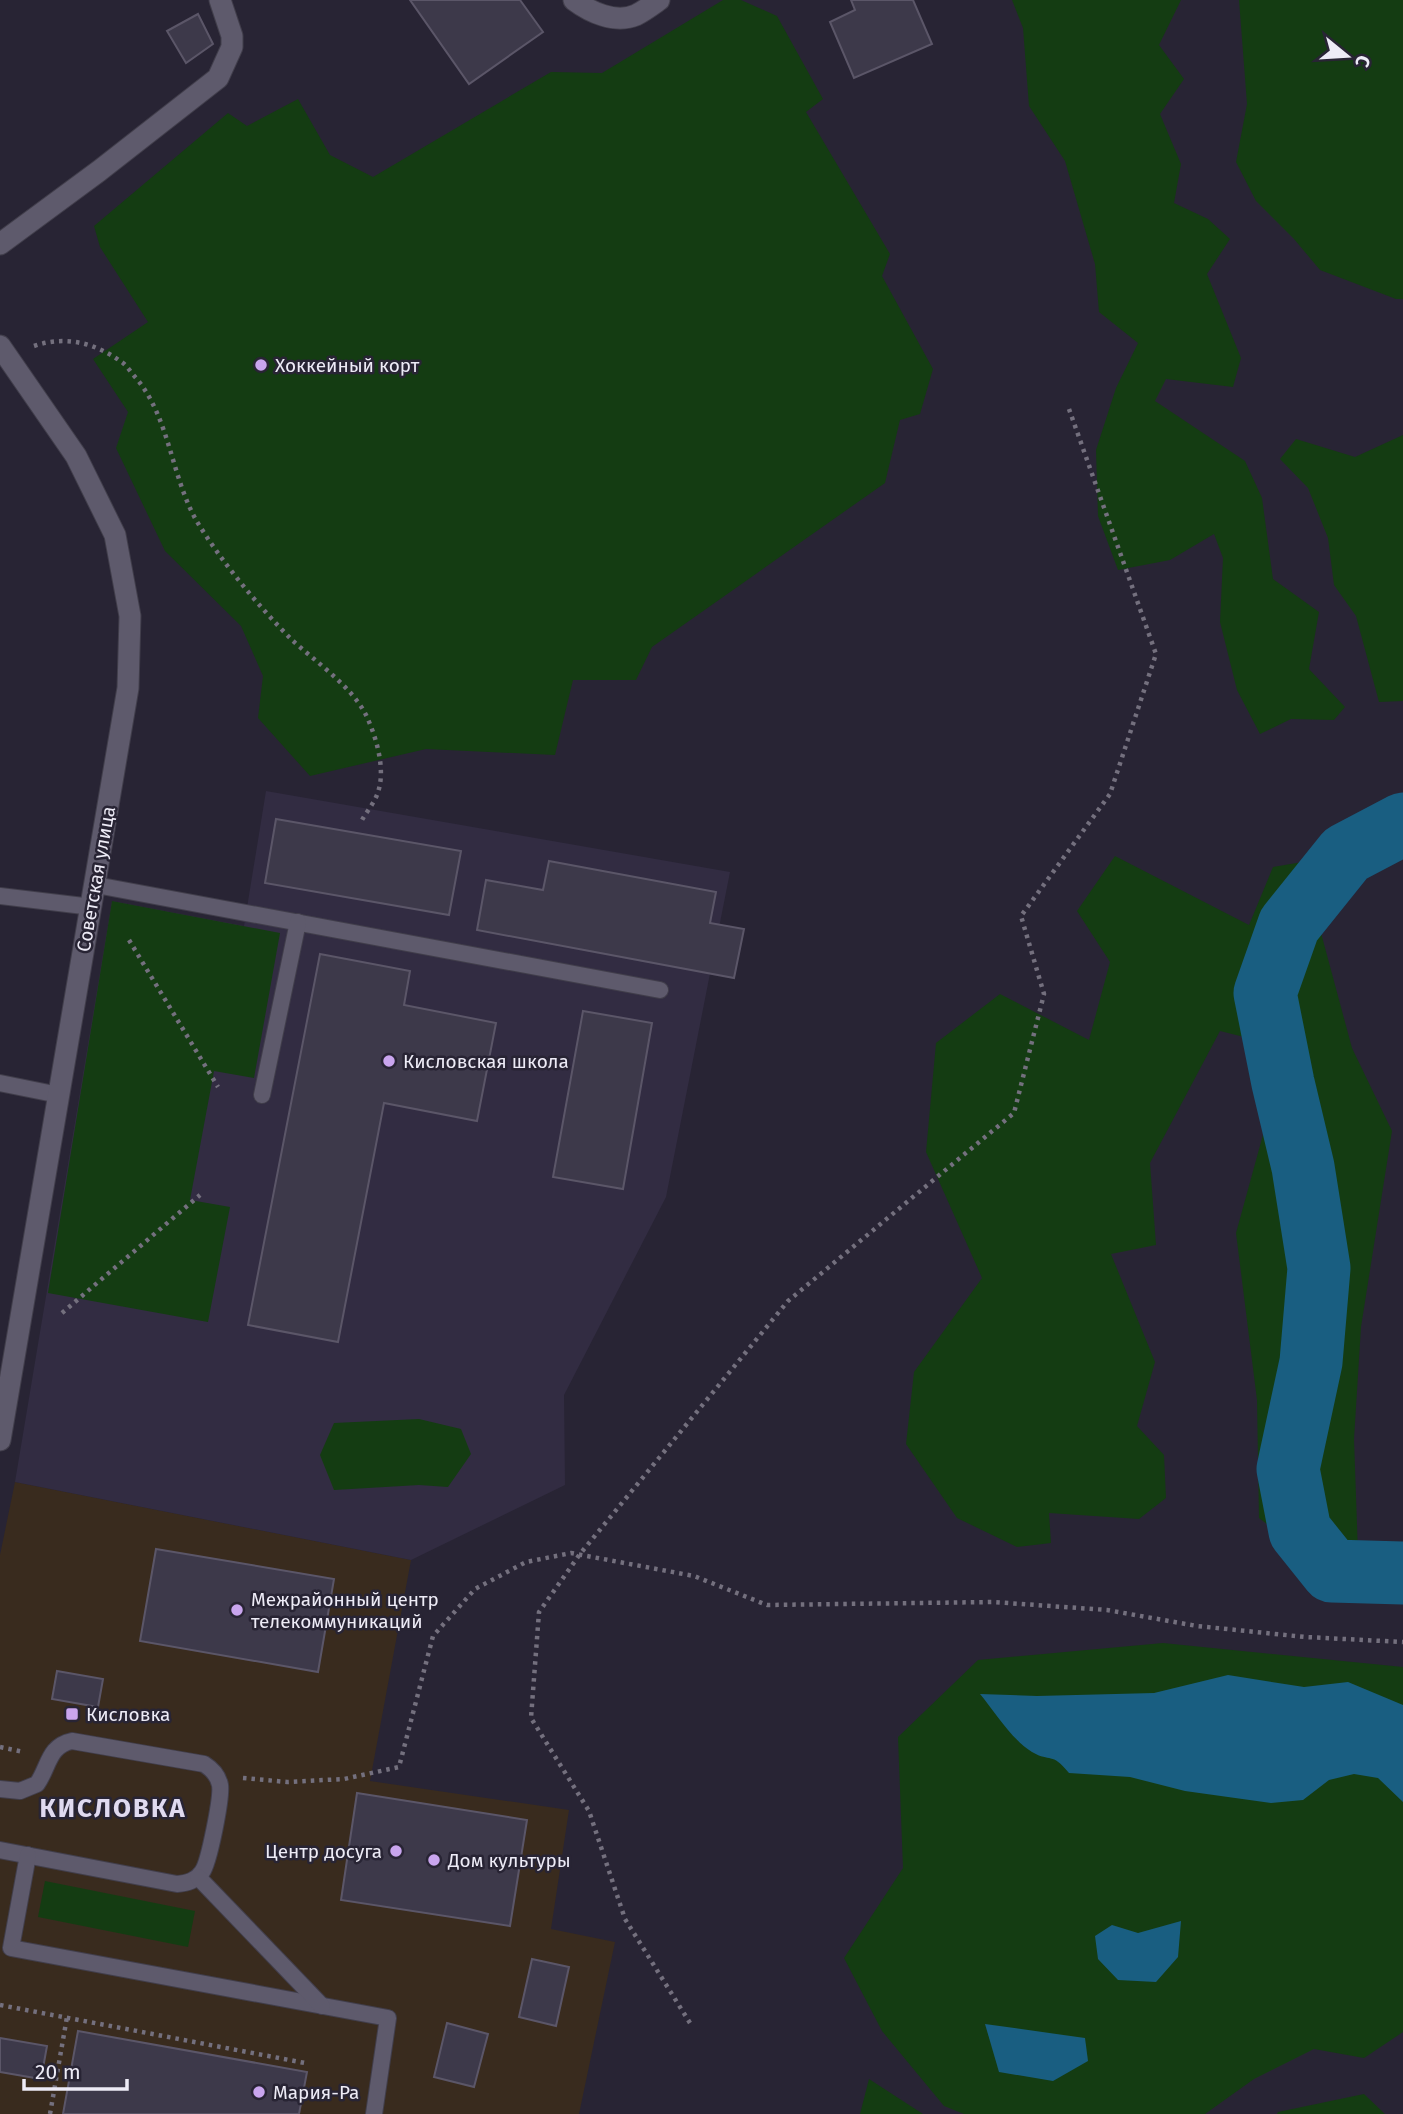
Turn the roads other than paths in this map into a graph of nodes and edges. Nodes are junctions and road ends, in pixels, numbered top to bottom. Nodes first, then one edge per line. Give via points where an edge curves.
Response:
1 (220, 0) edge
2 (574, 0) edge
3 (659, 0) edge
4 (0, 244) edge
5 (3, 351) edge
6 (96, 885) junction
7 (0, 896) edge
8 (92, 907) junction
9 (298, 922) junction
10 (660, 990) dead end
11 (0, 1083) edge
12 (59, 1095) junction
13 (262, 1095) dead end
14 (0, 1440) edge
15 (0, 1789) edge
16 (0, 1850) edge
17 (27, 1855) junction
18 (198, 1877) junction
19 (322, 2006) junction
20 (374, 2114) edge

1 - 4 street via 232,47 218,78
2 - 3 street via 587,10 617,18 634,16
5 - 6 street, Советская улица via 76,456 115,535 130,616 128,688
6 - 8 street, Советская улица
6 - 9 lane
7 - 8 lane
8 - 12 street, Советская улица
9 - 10 lane
9 - 13 lane
11 - 12 lane
12 - 14 street, Советская улица
15 - 18 lane via 20,1791 37,1784 53,1751 72,1741 195,1761 211,1768 221,1792 206,1865
16 - 17 lane
17 - 18 lane via 177,1884
17 - 19 lane via 10,1948
18 - 19 lane
19 - 20 lane via 388,2018

